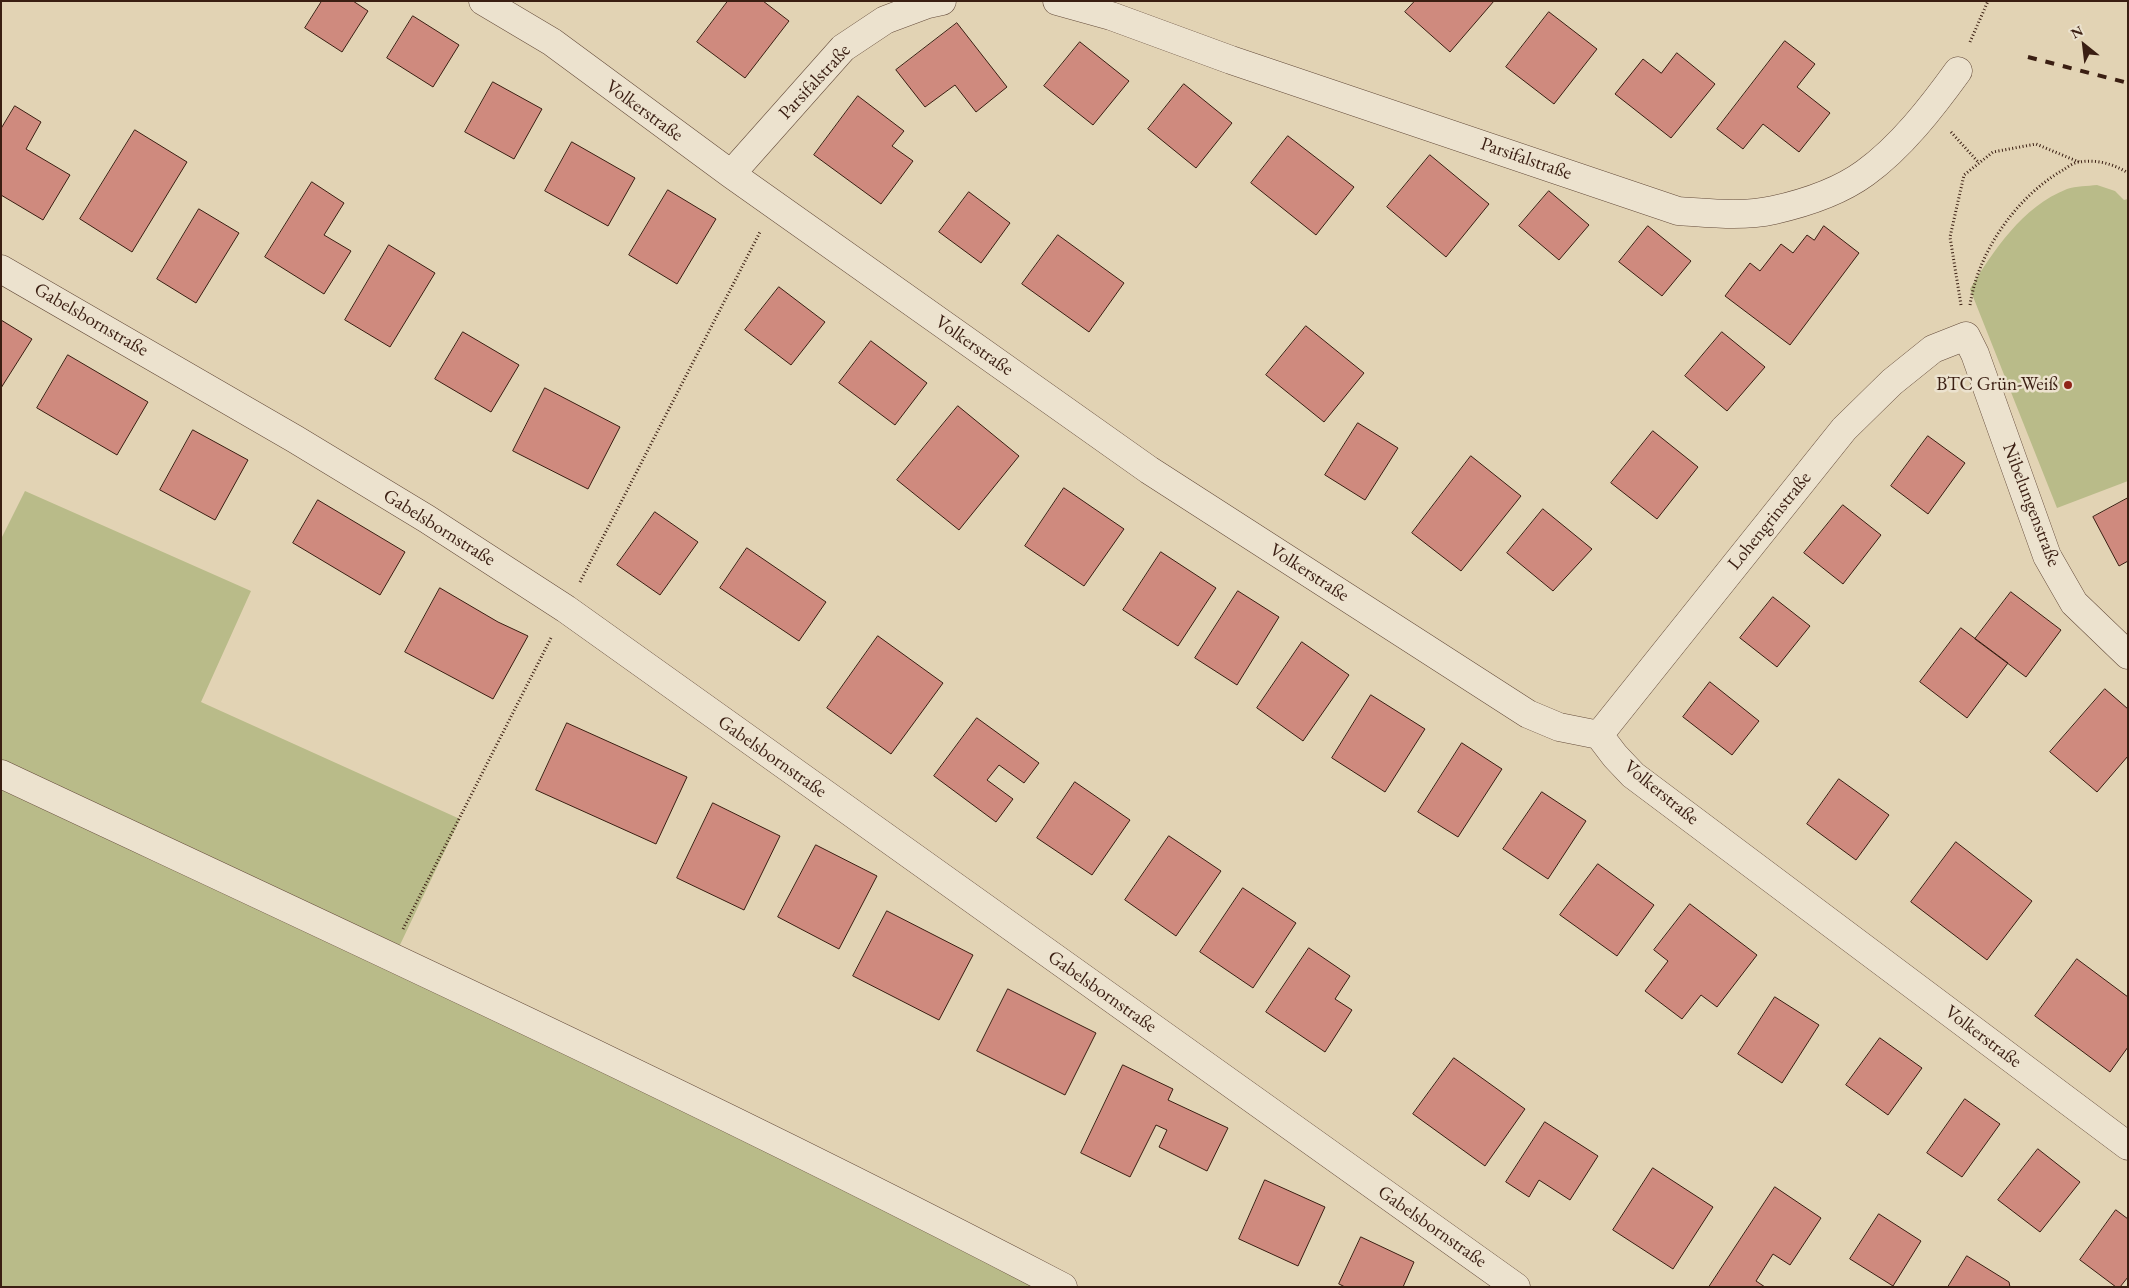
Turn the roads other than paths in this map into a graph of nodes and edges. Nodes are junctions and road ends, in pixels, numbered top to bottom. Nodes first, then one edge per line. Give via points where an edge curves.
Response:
1 (483, 1) edge
2 (942, 1) edge
3 (1057, 1) edge
4 (1958, 71) road end
5 (731, 174) junction
6 (1, 269) edge
7 (1966, 336) joint
8 (2128, 655) edge
9 (1599, 735) junction
10 (1, 774) edge
11 (2128, 1146) edge
12 (1063, 1287) edge
13 (1516, 1287) edge

1 - 5 street, Volkerstraße via 552,42
2 - 5 street, Parsifalstraße via 885,20 843,48
3 - 4 street, Parsifalstraße via 1112,16 1232,60 1678,211 1725,214 1772,210 1819,198 1865,173 1900,141
5 - 9 street, Volkerstraße via 1149,470 1528,714 1559,727
6 - 13 street, Gabelsbornstraße via 427,518 566,610
7 - 8 street, Nibelungenstraße via 2047,556 2074,603
7 - 9 street, Lohengrinstraße via 1933,349 1892,382 1844,430
9 - 11 street, Volkerstraße via 1633,775
10 - 12 street via 645,1078 916,1210

